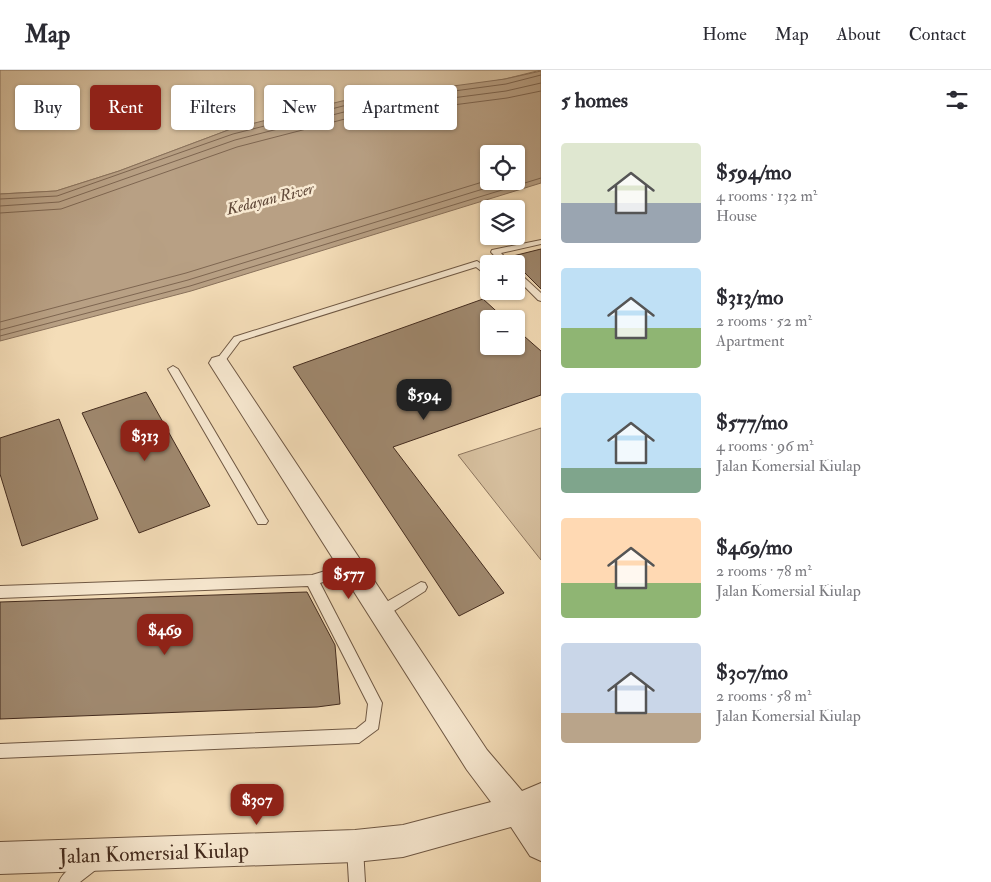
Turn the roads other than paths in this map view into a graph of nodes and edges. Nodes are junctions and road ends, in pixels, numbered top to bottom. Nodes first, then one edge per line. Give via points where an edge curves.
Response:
1 (541, 242) edge
2 (498, 255) edge
3 (480, 267) edge
4 (525, 282) edge
5 (541, 298) edge
6 (219, 362) joint
7 (173, 369) dead end
8 (262, 522) dead end
9 (352, 568) junction
10 (312, 580) junction
11 (421, 587) dead end
12 (0, 592) edge
13 (381, 612) junction
14 (0, 751) edge
15 (529, 804) edge
16 (541, 845) edge
17 (355, 846) junction
18 (102, 855) junction
19 (0, 858) edge
20 (67, 882) edge
21 (357, 882) edge

1 - 2 lane via 495,252
3 - 6 lane via 476,264 237,339
4 - 5 lane
6 - 9 street
7 - 8 lane
9 - 10 lane
9 - 13 street
10 - 12 lane
10 - 14 lane via 374,702 373,724 359,736
11 - 13 lane
13 - 15 street via 477,760
15 - 16 street
15 - 17 street, Jalan Komersial Kiulap via 403,841
17 - 18 street, Jalan Komersial Kiulap
17 - 21 lane
18 - 19 street, Jalan Komersial Kiulap
18 - 20 lane

